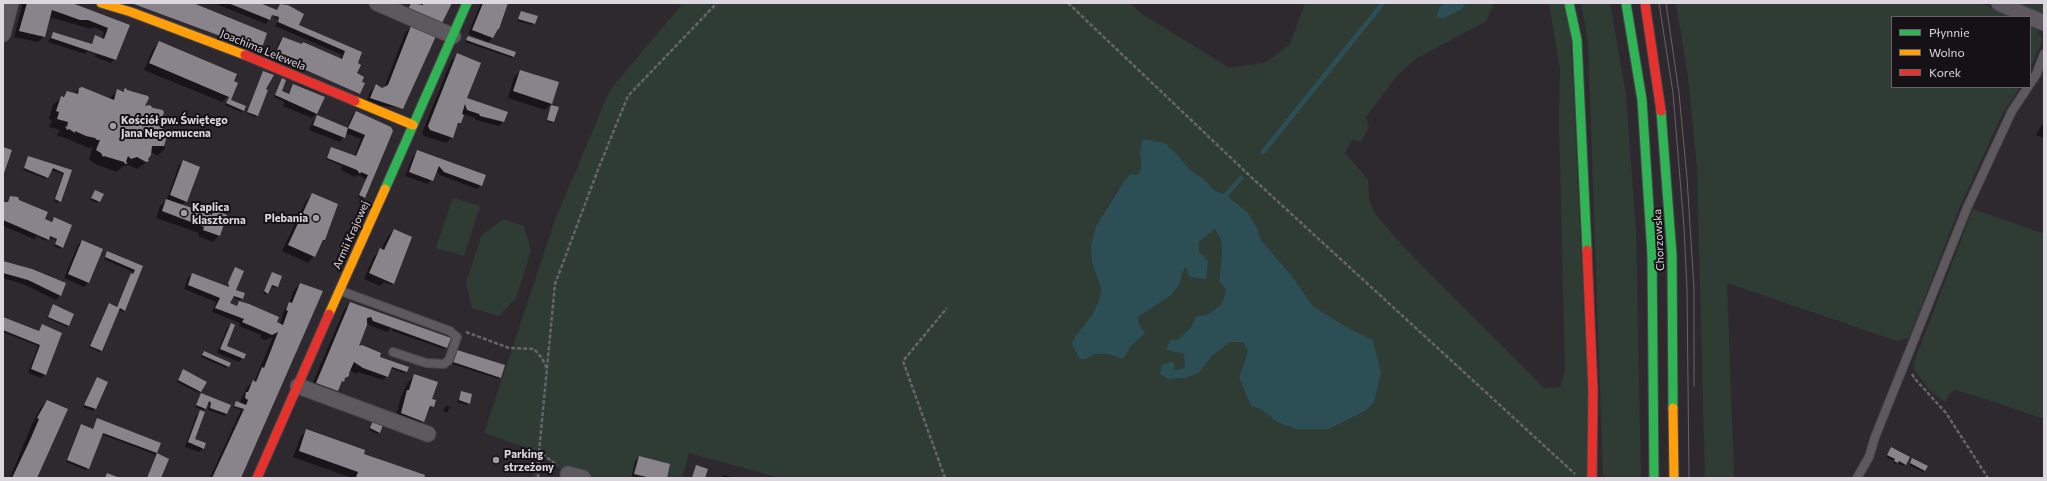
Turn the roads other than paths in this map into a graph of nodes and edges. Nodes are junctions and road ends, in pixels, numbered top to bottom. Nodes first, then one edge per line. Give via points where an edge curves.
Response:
1 (12, 3) edge
2 (101, 3) edge
3 (377, 3) edge
4 (467, 3) edge
5 (1569, 3) edge
6 (1626, 3) edge
7 (1645, 3) edge
8 (1998, 3) edge
9 (2028, 16) edge
10 (2031, 18) edge
11 (2044, 24) edge
12 (3, 34) edge
13 (453, 36) junction
14 (2044, 54) edge
15 (2031, 82) edge
16 (2027, 88) edge
17 (413, 125) junction
18 (340, 290) junction
19 (393, 352) dead end
20 (298, 386) junction
21 (428, 434) dead end
22 (1654, 477) edge
23 (257, 478) edge
24 (1592, 478) edge
25 (1674, 478) edge
26 (1859, 478) edge

1 - 12 street
2 - 17 street, Joachima Lelewela via 259,60
3 - 13 street
4 - 13 street, Armii Krajowej
5 - 24 street via 1577,40 1582,138 1593,391
6 - 22 street, Chorzowska via 1642,100 1652,255
7 - 25 street, Chorzowska via 1660,100 1672,255
8 - 9 street
10 - 11 street
13 - 17 street, Armii Krajowej
14 - 15 lane
16 - 26 lane via 2012,111 1967,208
17 - 18 street, Armii Krajowej
18 - 19 lane via 450,331 457,337 449,360 444,364 426,363
18 - 20 street, Armii Krajowej
20 - 21 street
20 - 23 street, Armii Krajowej

